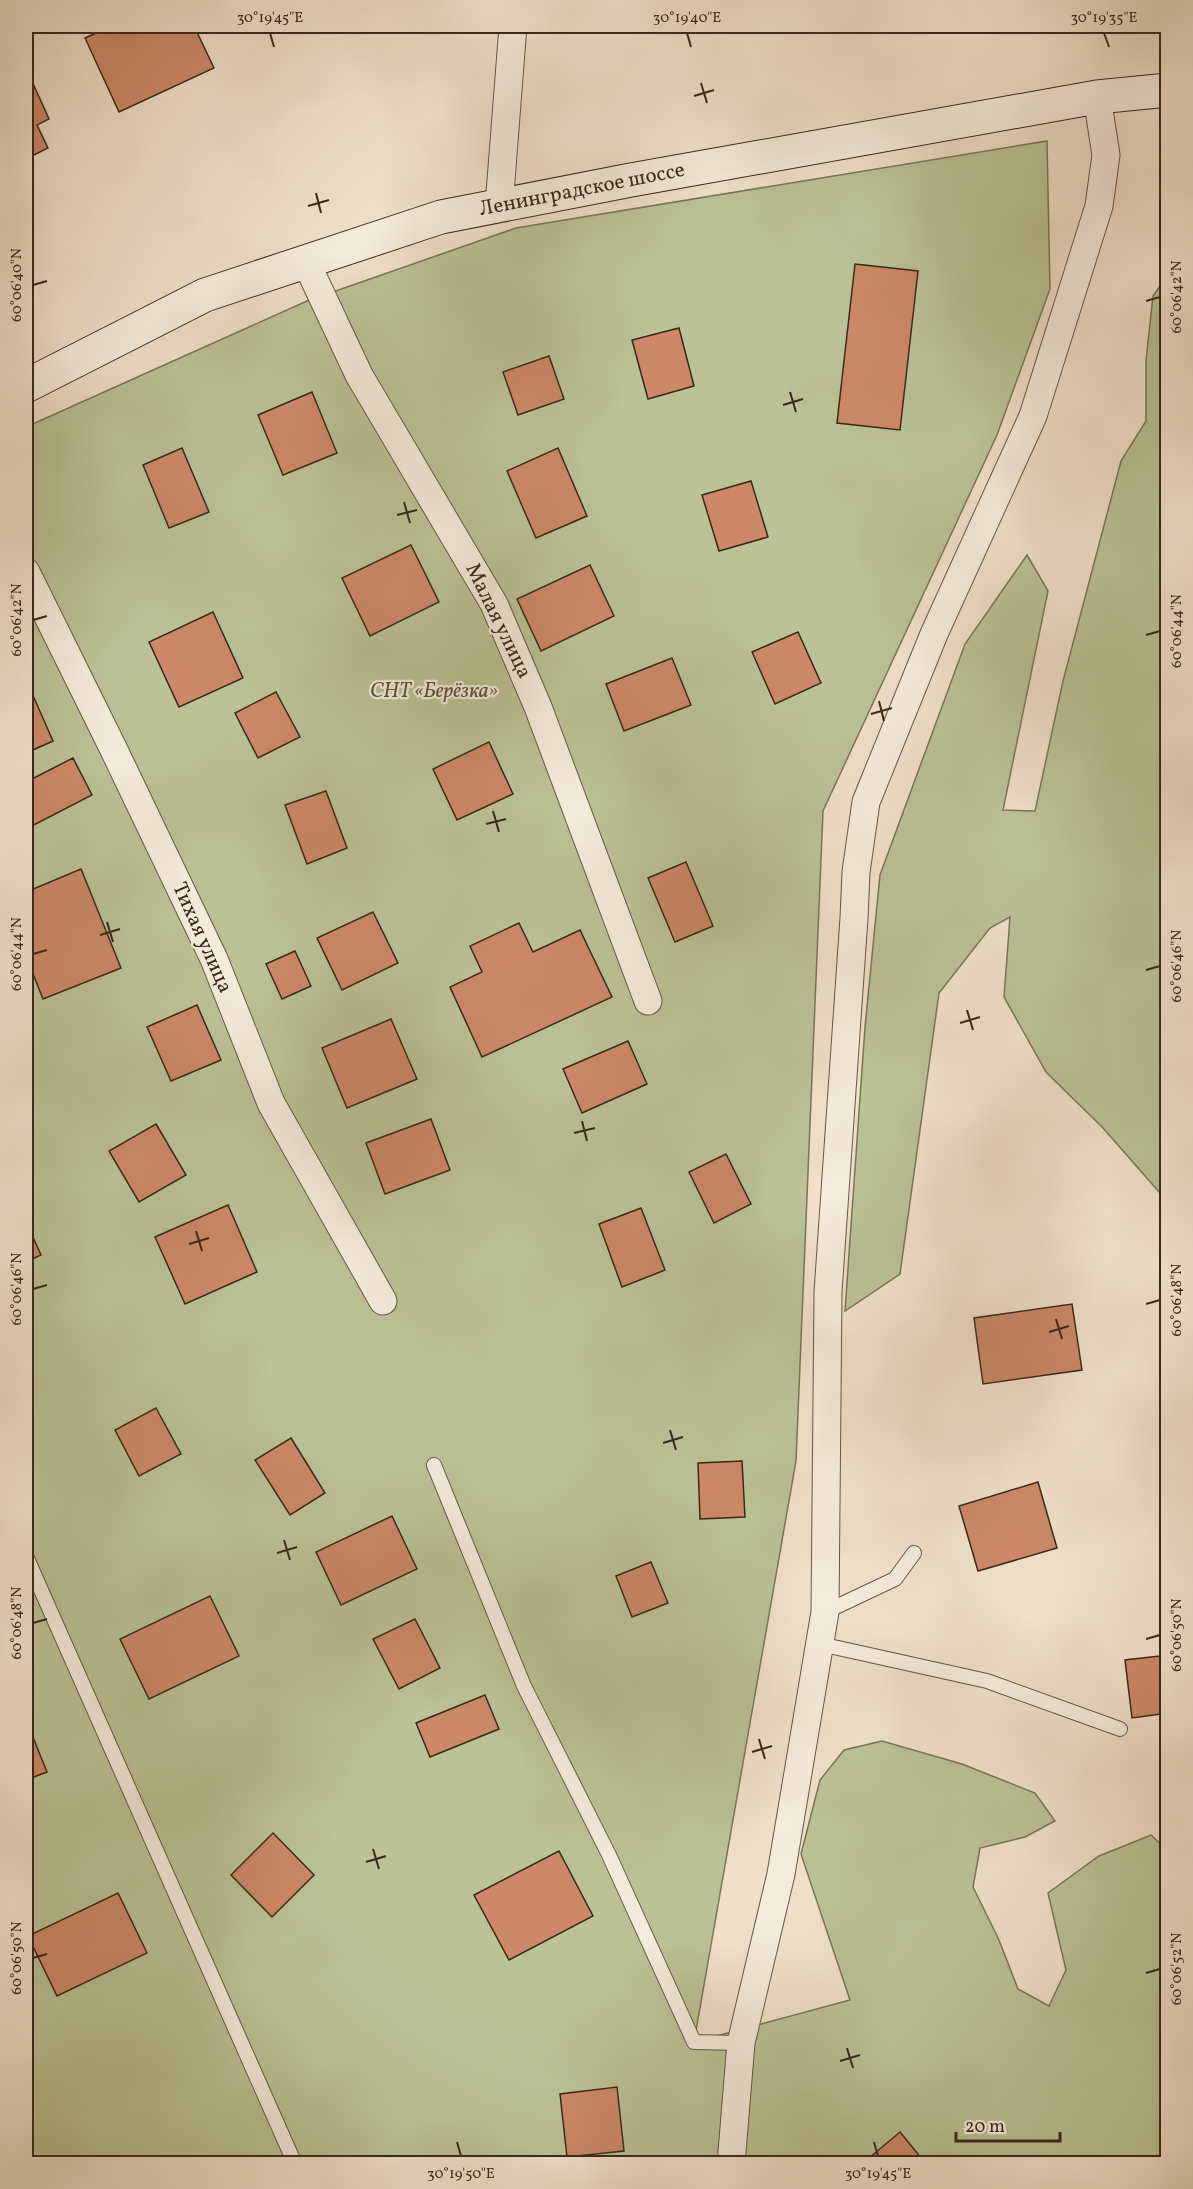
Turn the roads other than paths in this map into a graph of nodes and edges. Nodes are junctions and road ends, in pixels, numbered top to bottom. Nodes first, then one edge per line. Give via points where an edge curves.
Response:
1 (513, 26) edge
2 (1167, 90) edge
3 (1097, 97) junction
4 (499, 206) junction
5 (306, 262) junction
6 (26, 386) edge
7 (26, 572) edge
8 (648, 1001) dead end
9 (383, 1301) dead end
10 (434, 1465) dead end
11 (914, 1554) dead end
12 (26, 1556) edge
13 (825, 1612) junction
14 (820, 1644) junction
15 (1120, 1729) dead end
16 (741, 2043) junction
17 (295, 2163) edge
18 (732, 2163) edge

1 - 4 street
2 - 3 main road, Ленинградское шоссе
3 - 4 main road, Ленинградское шоссе
3 - 13 street via 1106,155 1099,207 1033,416 934,634 866,802 856,872 828,1292
4 - 5 main road, Ленинградское шоссе via 441,217
5 - 6 main road, Ленинградское шоссе via 205,295
5 - 8 street, Малая улица via 359,375 494,604 538,707
7 - 9 street, Тихая улица via 214,959 271,1103
10 - 16 lane via 524,1686 609,1855 694,2042
11 - 13 lane via 895,1579
12 - 17 lane
13 - 14 street
14 - 15 lane via 987,1681
14 - 16 street via 781,1874
16 - 18 street

